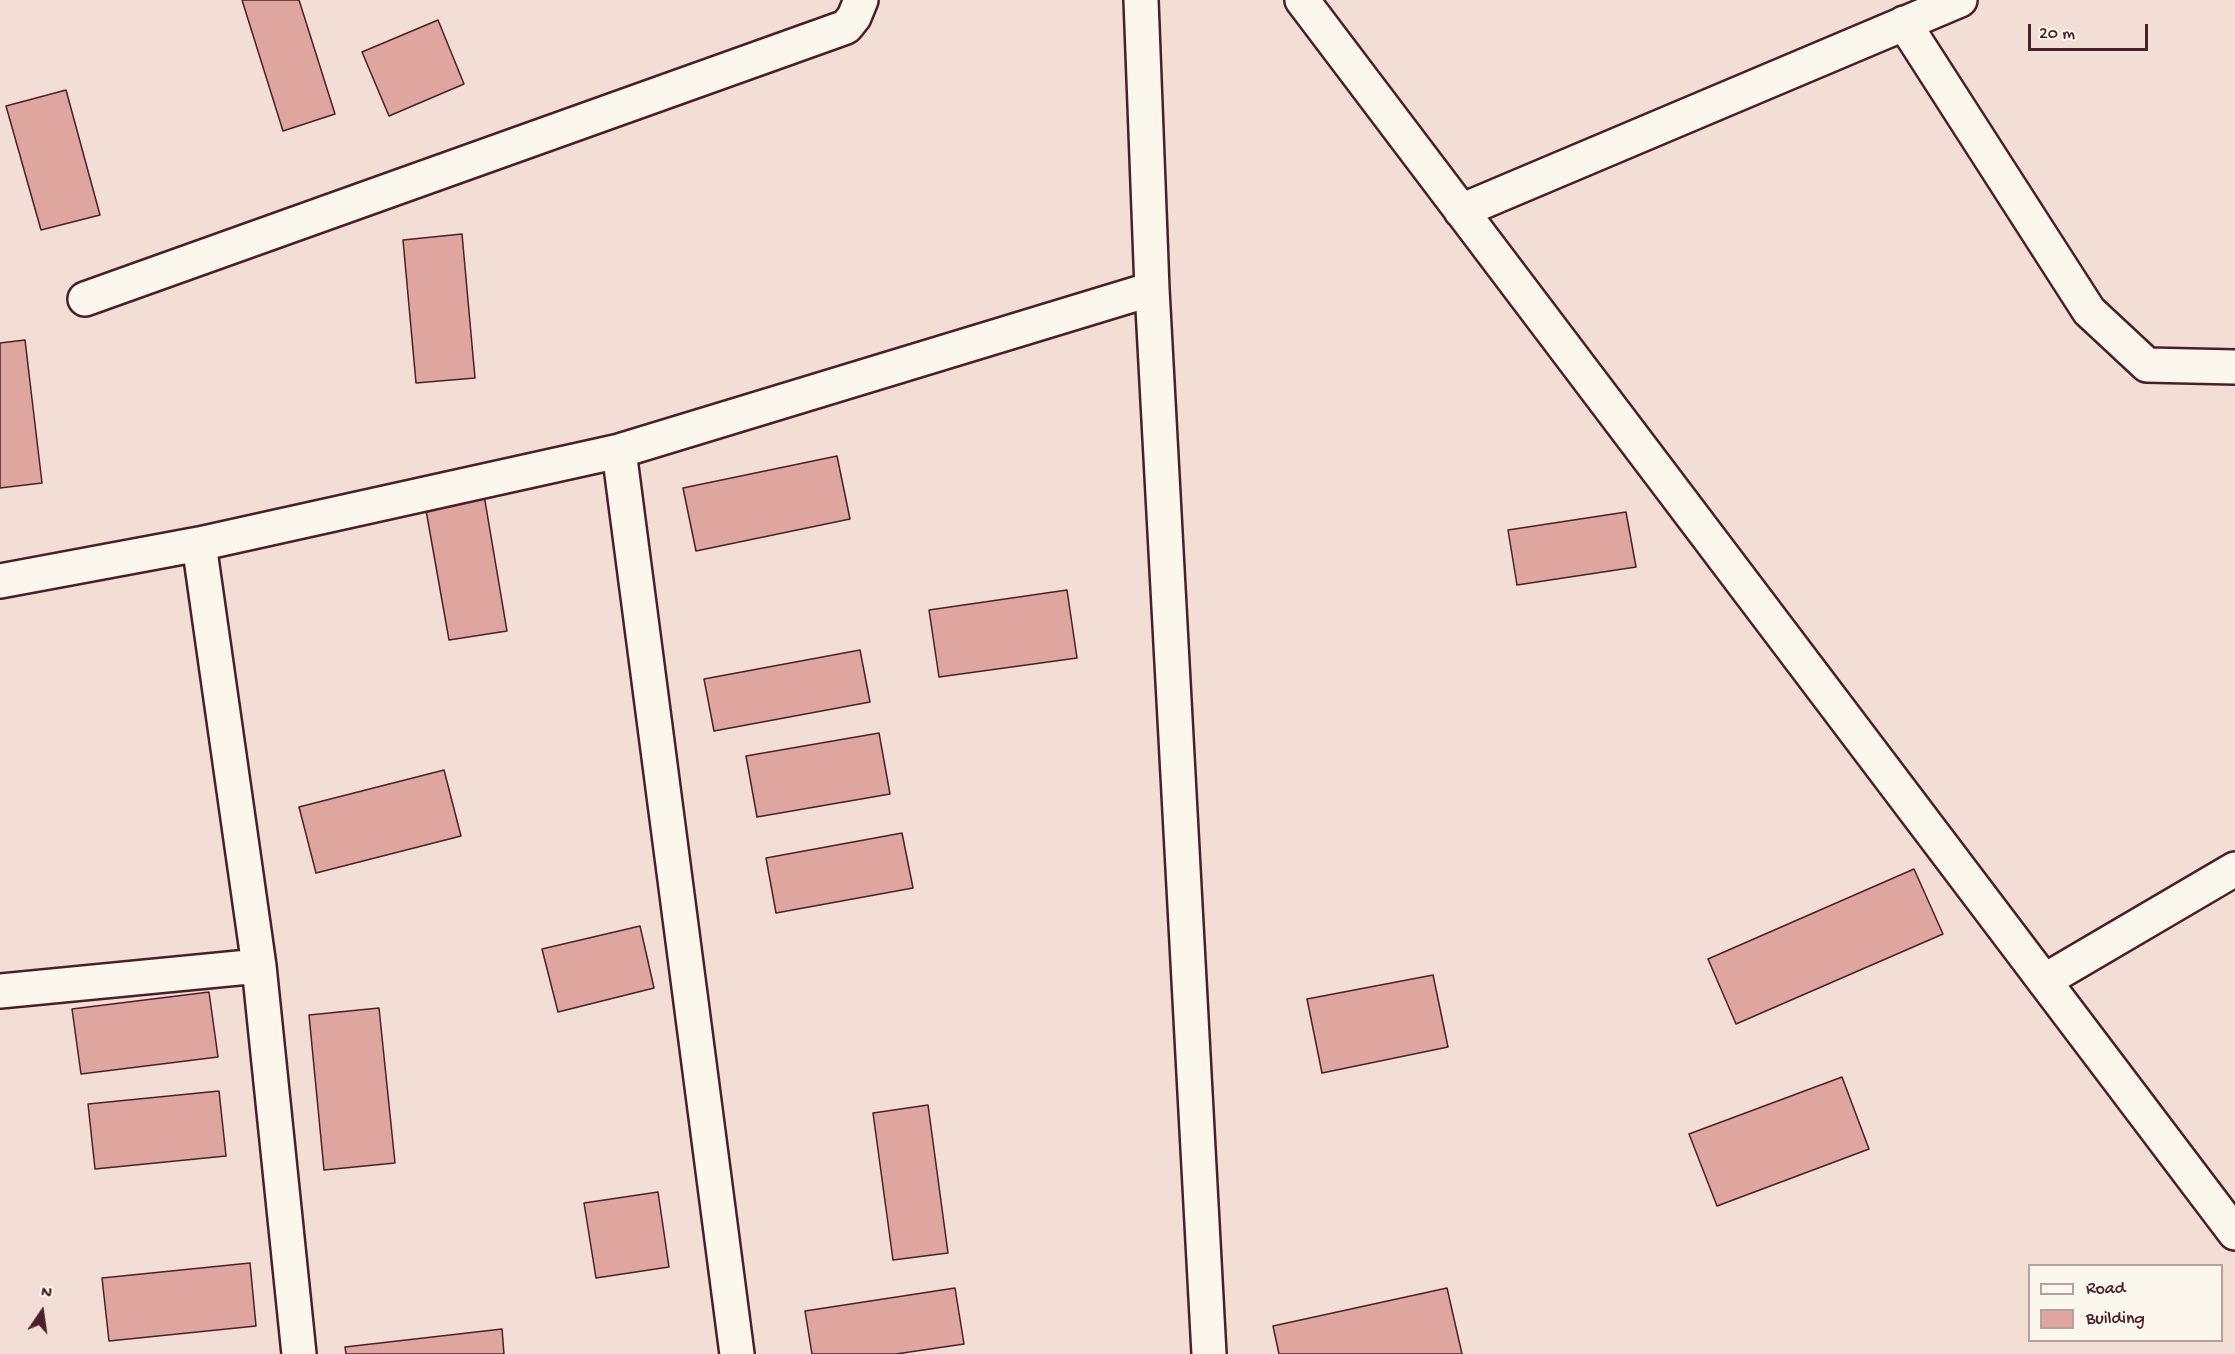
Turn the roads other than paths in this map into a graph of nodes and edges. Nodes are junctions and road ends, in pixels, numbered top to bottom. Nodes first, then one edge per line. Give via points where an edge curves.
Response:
1 (861, 0) edge
2 (1141, 0) edge
3 (1302, 0) edge
4 (1960, 0) edge
5 (1904, 23) junction
6 (1461, 210) junction
7 (1152, 289) junction
8 (85, 299) dead end
9 (2235, 367) edge
10 (620, 451) junction
11 (199, 544) junction
12 (0, 581) edge
13 (2235, 869) edge
14 (259, 966) junction
15 (2044, 981) junction
16 (0, 991) edge
17 (2235, 1233) edge
18 (299, 1354) edge
19 (737, 1354) edge
20 (1209, 1354) edge

1 - 8 street via 846,27
2 - 7 street
3 - 6 street
4 - 5 street
5 - 6 street
5 - 9 street via 2089,311 2147,365
6 - 15 street
7 - 10 street
7 - 20 street
10 - 11 street
10 - 19 street
11 - 12 street
11 - 14 street
13 - 15 street
14 - 16 street
14 - 18 street
15 - 17 street

